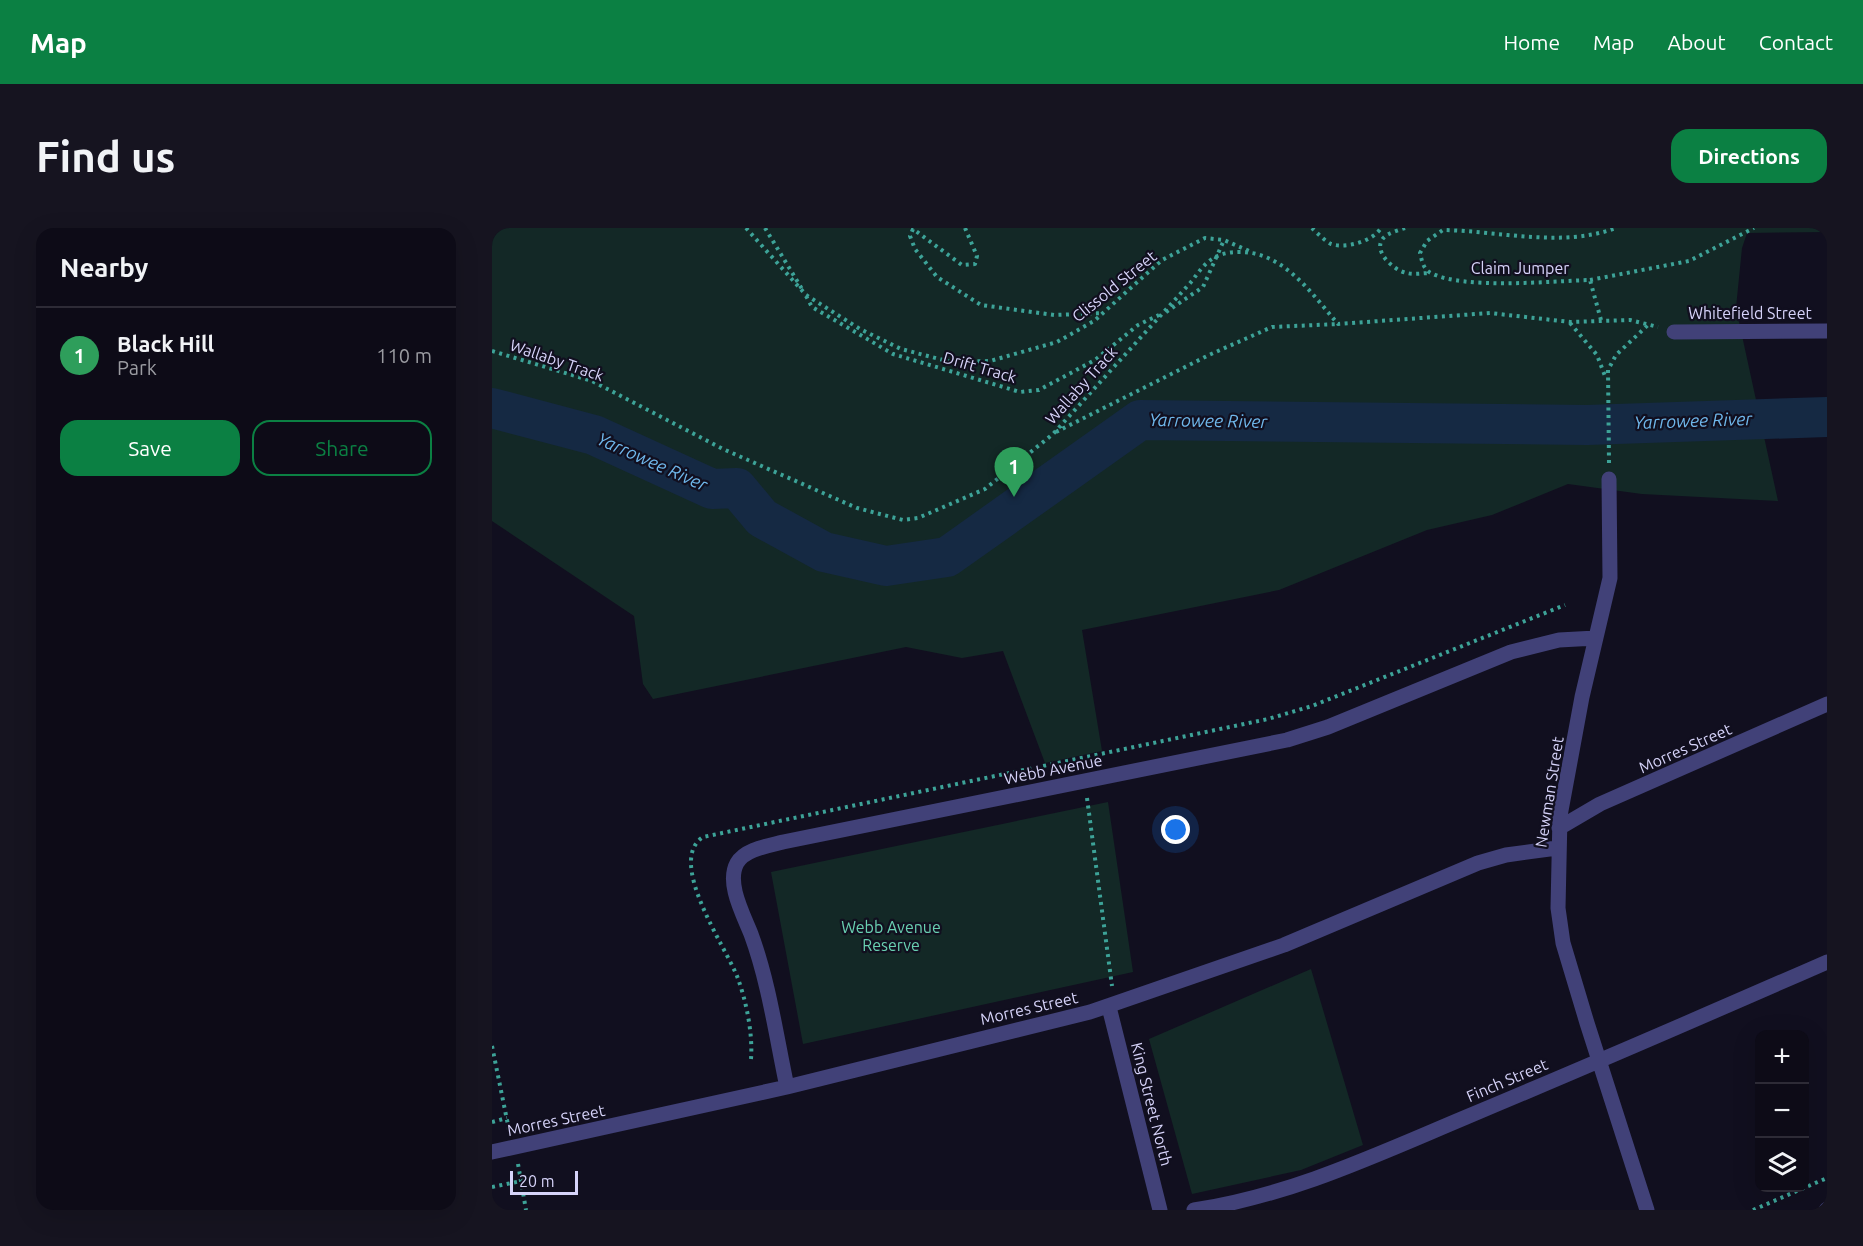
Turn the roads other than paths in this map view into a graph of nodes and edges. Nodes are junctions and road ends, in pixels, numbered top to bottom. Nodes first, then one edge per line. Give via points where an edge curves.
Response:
1 (1827, 331) edge
2 (1674, 332) road end
3 (1609, 474) road end
4 (1596, 638) junction
5 (1827, 704) edge
6 (1559, 828) junction
7 (1557, 848) junction
8 (1827, 962) edge
9 (1112, 1006) junction
10 (1600, 1061) junction
11 (787, 1087) junction
12 (492, 1152) edge
13 (1160, 1210) edge
14 (1194, 1210) edge
15 (1647, 1210) edge

1 - 2 street, Whitefield Street
3 - 4 street, Newman Street via 1611,565
4 - 6 street, Newman Street
4 - 11 street, Webb Avenue via 1551,641 1511,652 1298,737 783,842 750,852 734,872 735,890 764,973
5 - 6 street, Morres Street via 1600,804
6 - 7 street, Newman Street
7 - 9 street, Morres Street via 1478,863 1284,945
7 - 10 street, Newman Street via 1563,943
8 - 10 street, Finch Street
9 - 11 street, Morres Street
9 - 13 street, King Street North
10 - 14 street, Finch Street via 1305,1183
10 - 15 street, Newman Street
11 - 12 street, Morres Street

